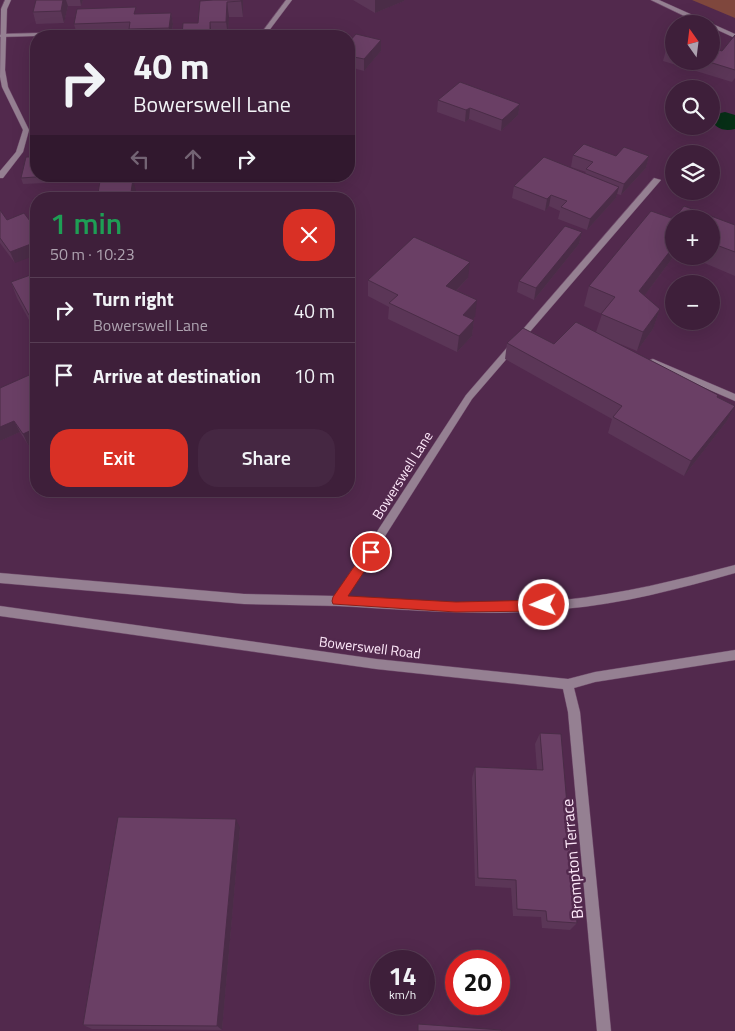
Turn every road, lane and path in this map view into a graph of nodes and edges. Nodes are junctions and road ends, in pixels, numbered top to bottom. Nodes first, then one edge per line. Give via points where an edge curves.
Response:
1 (8, 0) edge
2 (289, 0) edge
3 (654, 0) edge
4 (687, 15) edge
5 (266, 30) edge
6 (720, 30) edge
7 (30, 35) edge
8 (2, 36) junction
9 (735, 36) edge
10 (26, 130) junction
11 (30, 130) edge
12 (0, 176) edge
13 (658, 180) dead end
14 (653, 362) edge
15 (735, 398) edge
16 (735, 569) edge
17 (0, 578) edge
18 (338, 601) junction
19 (0, 611) edge
20 (735, 655) edge
21 (568, 684) junction
22 (604, 1031) edge

1 - 8 street
2 - 5 street
3 - 4 street
6 - 9 street
7 - 8 street
8 - 10 street via 5,86
10 - 11 street
10 - 12 street via 19,152
13 - 18 street, Bowerswell Lane via 469,397
14 - 15 street
16 - 18 street via 661,590 561,605 456,607
17 - 18 street via 244,598
19 - 21 street, Bowerswell Road via 376,664
20 - 21 street, Bowerswell Road via 604,675
21 - 22 street, Brompton Terrace via 574,712

